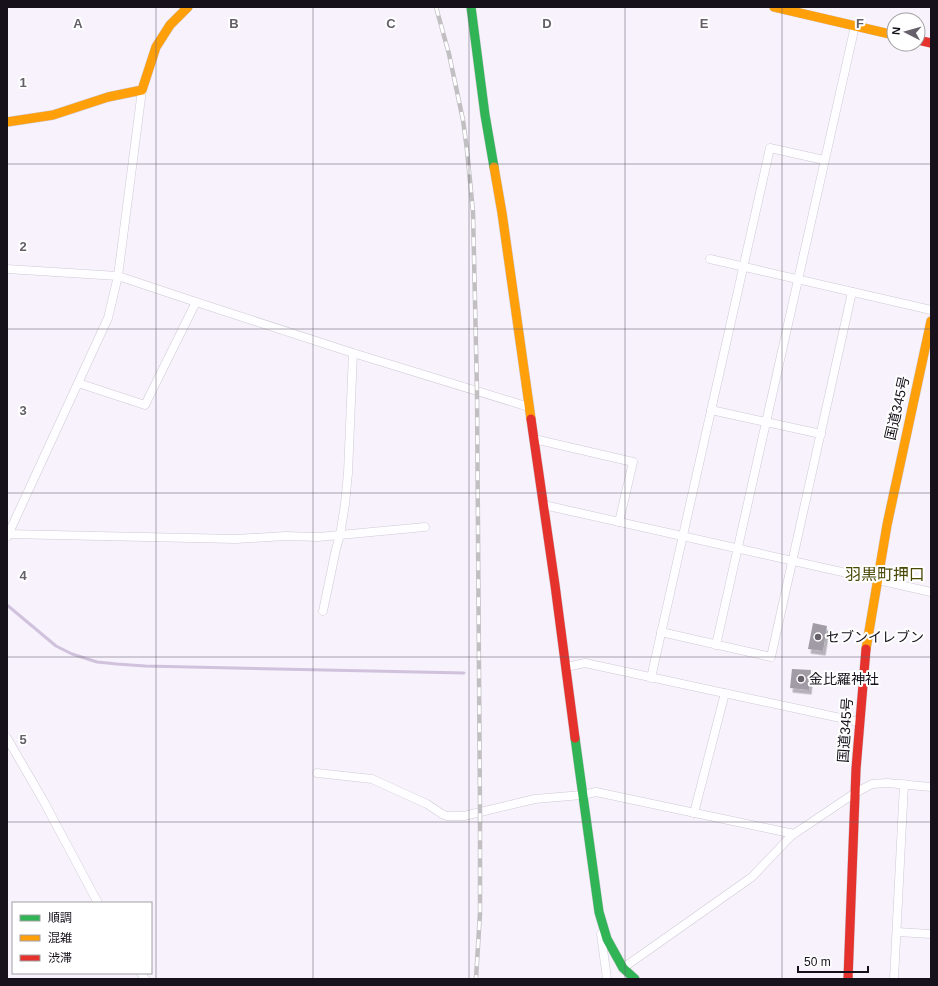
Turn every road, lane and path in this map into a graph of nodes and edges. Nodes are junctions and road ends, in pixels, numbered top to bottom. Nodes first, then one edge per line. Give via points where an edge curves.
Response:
1 (188, 7) edge
2 (471, 7) edge
3 (774, 7) edge
4 (855, 26) junction
5 (886, 33) edge
6 (142, 90) junction
7 (7, 122) edge
8 (824, 160) junction
9 (710, 259) dead end
10 (743, 267) junction
11 (7, 269) edge
12 (118, 276) junction
13 (798, 280) junction
14 (852, 292) junction
15 (196, 302) junction
16 (931, 310) edge
17 (931, 321) edge
18 (353, 353) junction
19 (78, 383) junction
20 (529, 407) junction
21 (711, 410) junction
22 (766, 422) junction
23 (820, 434) junction
24 (534, 440) junction
25 (544, 505) junction
26 (619, 522) junction
27 (425, 527) dead end
28 (340, 535) junction
29 (8, 536) edge
30 (683, 536) junction
31 (737, 549) junction
32 (792, 561) junction
33 (876, 580) junction
34 (931, 592) edge
35 (323, 611) dead end
36 (661, 632) junction
37 (716, 645) junction
38 (566, 668) junction
39 (651, 678) junction
40 (725, 693) junction
41 (859, 722) junction
42 (7, 738) edge
43 (317, 773) dead end
44 (904, 784) junction
45 (931, 787) edge
46 (855, 793) junction
47 (582, 795) junction
48 (694, 813) junction
49 (794, 834) junction
50 (97, 902) edge
51 (599, 912) junction
52 (897, 932) junction
53 (931, 934) edge
54 (623, 968) junction
55 (607, 979) edge
56 (634, 979) edge
57 (848, 979) edge
58 (894, 979) edge

1 - 6 main road via 170,25 156,47
2 - 20 main road
3 - 4 main road
4 - 5 main road
4 - 8 street
6 - 7 main road via 108,97 53,115
6 - 12 street
8 - 10 street via 770,148
8 - 13 street
9 - 10 street
10 - 13 street
10 - 21 street
11 - 12 street
12 - 15 street
12 - 19 street via 108,318
13 - 14 street
13 - 22 street
14 - 16 street
14 - 23 street
15 - 18 street
15 - 19 street via 145,406
17 - 33 main road, 国道345号
18 - 20 street
18 - 28 street via 348,473
19 - 29 street
20 - 24 main road
21 - 22 street
21 - 30 street
22 - 23 street
22 - 31 street
23 - 32 street
24 - 25 main road
24 - 26 street via 633,462
25 - 26 street
25 - 38 main road
26 - 30 street
27 - 28 street
28 - 29 street via 236,539
28 - 35 street
30 - 31 street
30 - 36 street
31 - 32 street
31 - 37 street
32 - 33 street
32 - 37 street via 771,657
33 - 34 street
33 - 41 main road, 国道345号
36 - 37 street
36 - 39 street
38 - 39 street via 585,663
38 - 47 main road
39 - 40 street
40 - 41 street
40 - 48 street
41 - 46 main road, 国道345号
42 - 50 street
43 - 47 street via 372,779 447,816 464,816 536,799
44 - 45 street
44 - 46 street via 872,784
44 - 52 street
46 - 49 street
46 - 57 main road, 国道345号
47 - 48 street via 596,792
47 - 51 main road
48 - 49 street
49 - 54 street via 752,877
51 - 54 main road via 607,939
51 - 55 street
52 - 53 street
52 - 58 street
54 - 56 main road

